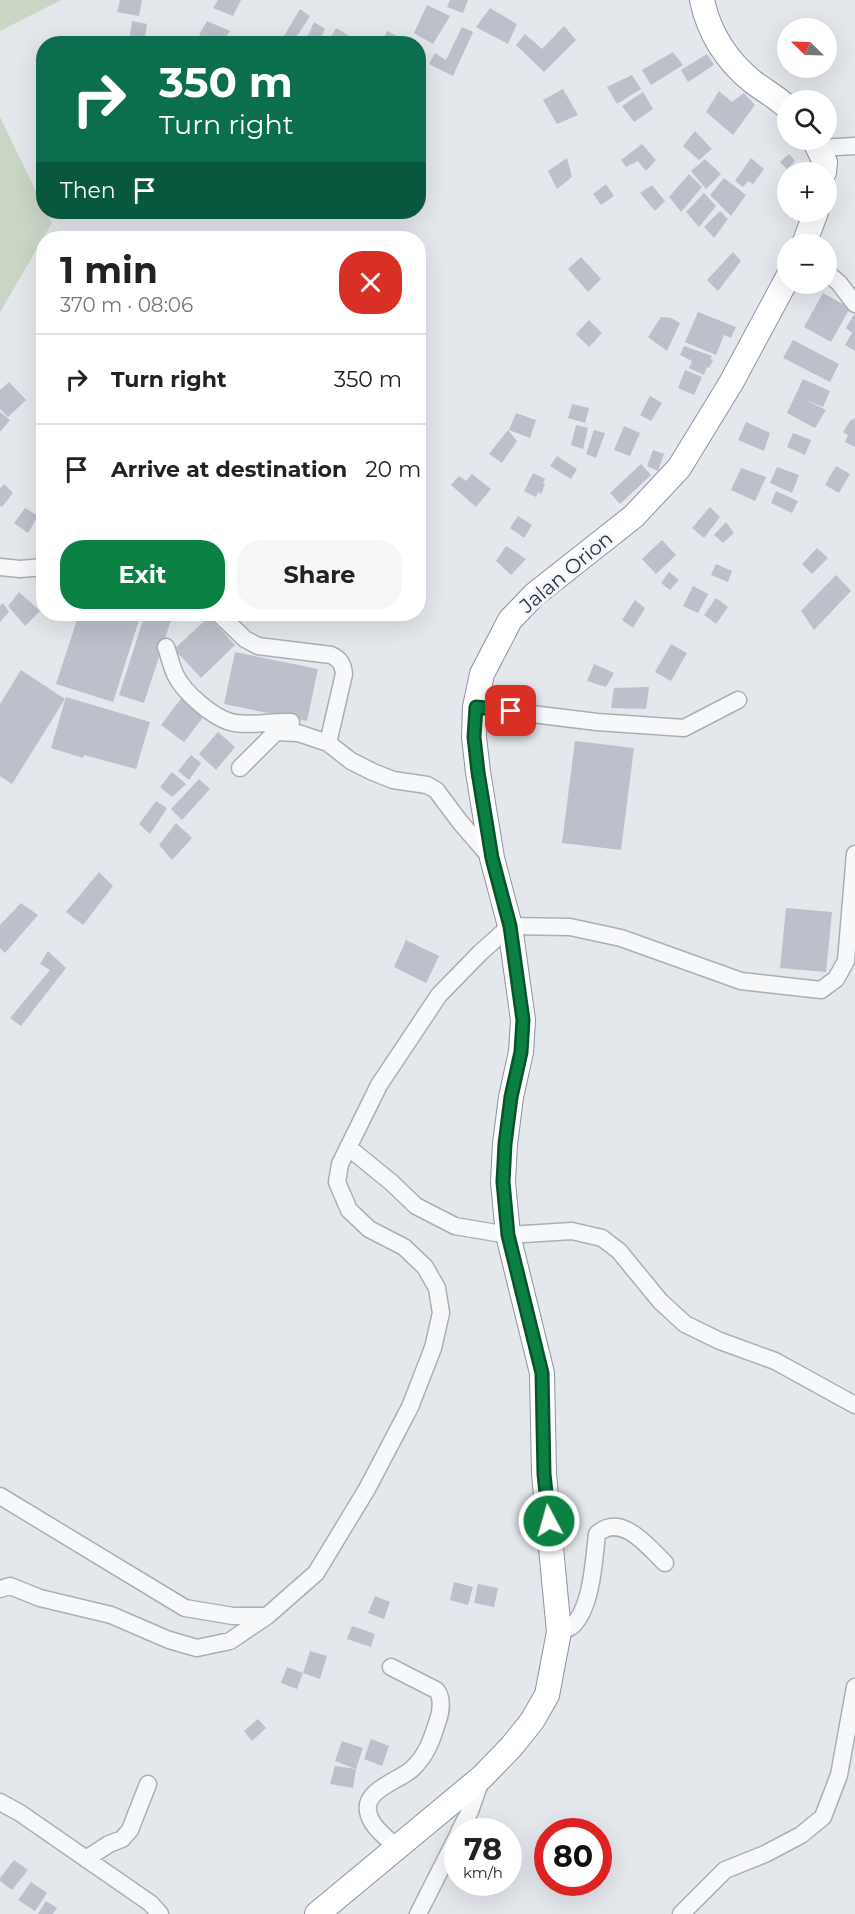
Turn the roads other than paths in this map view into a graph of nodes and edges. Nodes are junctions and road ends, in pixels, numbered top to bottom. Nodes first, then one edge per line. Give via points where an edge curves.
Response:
1 (702, 0) edge
2 (777, 100) edge
3 (855, 138) edge
4 (837, 140) edge
5 (837, 144) edge
6 (855, 146) edge
7 (837, 281) edge
8 (779, 294) edge
9 (855, 304) edge
10 (0, 567) edge
11 (36, 568) edge
12 (226, 621) edge
13 (166, 647) dead end
14 (738, 700) dead end
15 (476, 707) junction
16 (321, 741) junction
17 (240, 768) dead end
18 (855, 854) edge
19 (492, 858) junction
20 (510, 926) junction
21 (348, 1147) junction
22 (508, 1235) junction
23 (855, 1405) edge
24 (0, 1496) edge
25 (665, 1563) dead end
26 (0, 1589) edge
27 (267, 1616) junction
28 (559, 1632) junction
29 (392, 1667) dead end
30 (855, 1687) edge
31 (482, 1777) junction
32 (148, 1784) dead end
33 (0, 1802) edge
34 (466, 1818) edge
35 (396, 1847) junction
36 (86, 1859) junction
37 (444, 1861) edge
38 (160, 1914) edge
39 (317, 1914) edge
40 (418, 1914) edge
41 (681, 1914) edge

1 - 2 highway via 708,24 722,50
3 - 4 street
5 - 6 street
7 - 9 street
8 - 15 highway, Jalan Orion via 679,468 634,516 534,595 510,620 482,674
10 - 11 street
12 - 16 street via 258,646 338,658 344,674
13 - 16 street via 175,675 188,693 222,719 233,723 302,724
14 - 15 street via 684,728
15 - 19 highway, Jalan Orion via 474,737
16 - 17 street via 298,733 276,732
16 - 19 street via 373,772 436,790
18 - 20 street via 846,961 836,979 821,990 741,981 621,938 570,927
19 - 20 highway, Jalan Orion
20 - 21 street via 439,995 379,1085
20 - 22 highway, Jalan Orion via 523,1020 505,1144 503,1182
21 - 22 street via 416,1206 456,1226
21 - 27 street via 339,1164 337,1182 349,1210 369,1229 404,1247 424,1267 437,1288 441,1313 433,1348 410,1407 367,1489 316,1573
22 - 23 street via 572,1231 602,1238 619,1251 660,1301 685,1324 775,1361
22 - 28 highway, Jalan Orion via 542,1373 544,1474
24 - 27 street via 185,1608 233,1616
25 - 28 street via 626,1529 602,1529 597,1534 587,1599 572,1626
26 - 27 street via 10,1586 40,1599 111,1615 197,1648 230,1641
28 - 31 highway, Jalan Orion via 547,1695 532,1721
29 - 35 street via 440,1693 440,1714 427,1752 411,1770 371,1796 367,1809 372,1823
30 - 41 street via 839,1775 824,1817 801,1835 725,1870
31 - 34 street
31 - 35 highway, Jalan Orion
32 - 36 street via 130,1830 122,1839
33 - 36 street
35 - 39 highway, Jalan Orion
36 - 38 street
37 - 40 street

